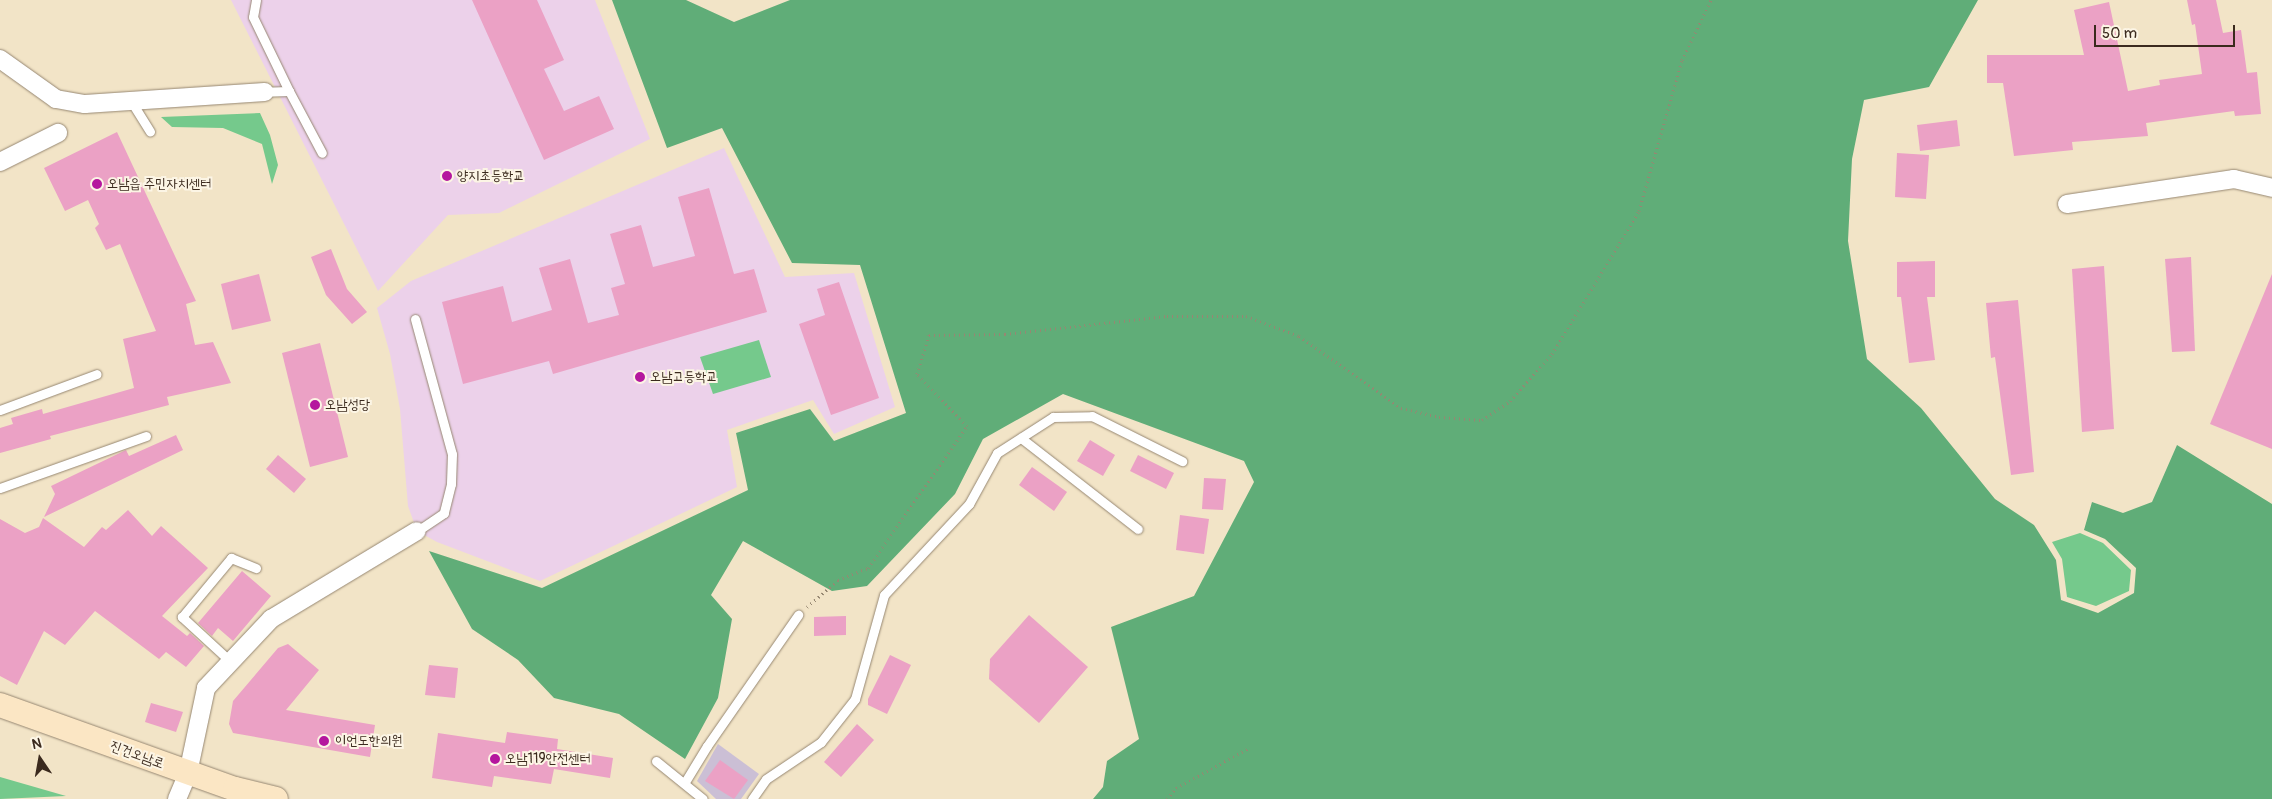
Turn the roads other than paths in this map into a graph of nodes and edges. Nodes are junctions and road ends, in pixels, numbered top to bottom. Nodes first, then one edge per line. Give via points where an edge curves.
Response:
1 (256, 0) edge
2 (0, 59) edge
3 (289, 91) junction
4 (265, 92) joint
5 (130, 101) junction
6 (150, 131) dead end
7 (58, 133) dead end
8 (322, 153) dead end
9 (0, 162) edge
10 (2272, 188) edge
11 (2067, 204) dead end
12 (415, 319) dead end
13 (97, 374) dead end
14 (0, 410) edge
15 (146, 436) dead end
16 (1021, 438) junction
17 (1182, 461) dead end
18 (0, 488) edge
19 (1138, 529) dead end
20 (417, 531) joint
21 (256, 568) dead end
22 (798, 615) road end
23 (231, 662) junction
24 (0, 705) edge
25 (656, 761) dead end
26 (188, 773) junction
27 (685, 782) junction
28 (177, 799) edge
29 (276, 799) edge
30 (703, 799) edge
31 (752, 799) edge

1 - 3 lane via 253,17
2 - 5 street via 56,100 85,104
3 - 4 lane
3 - 8 lane
4 - 5 street
5 - 6 lane
7 - 9 street
10 - 11 street via 2234,179
12 - 20 lane via 452,454 451,484 444,512
13 - 14 lane
15 - 18 lane
16 - 17 lane via 1053,417 1092,416
16 - 19 lane
16 - 31 lane via 997,453 969,504 884,595 855,699 822,742 766,779
20 - 23 street via 271,619
21 - 23 lane via 231,558 182,617
22 - 27 lane
23 - 26 street via 206,688
24 - 26 main road, 진건오남로
25 - 27 lane
26 - 28 street
26 - 29 main road, 진건오남로
27 - 30 lane

